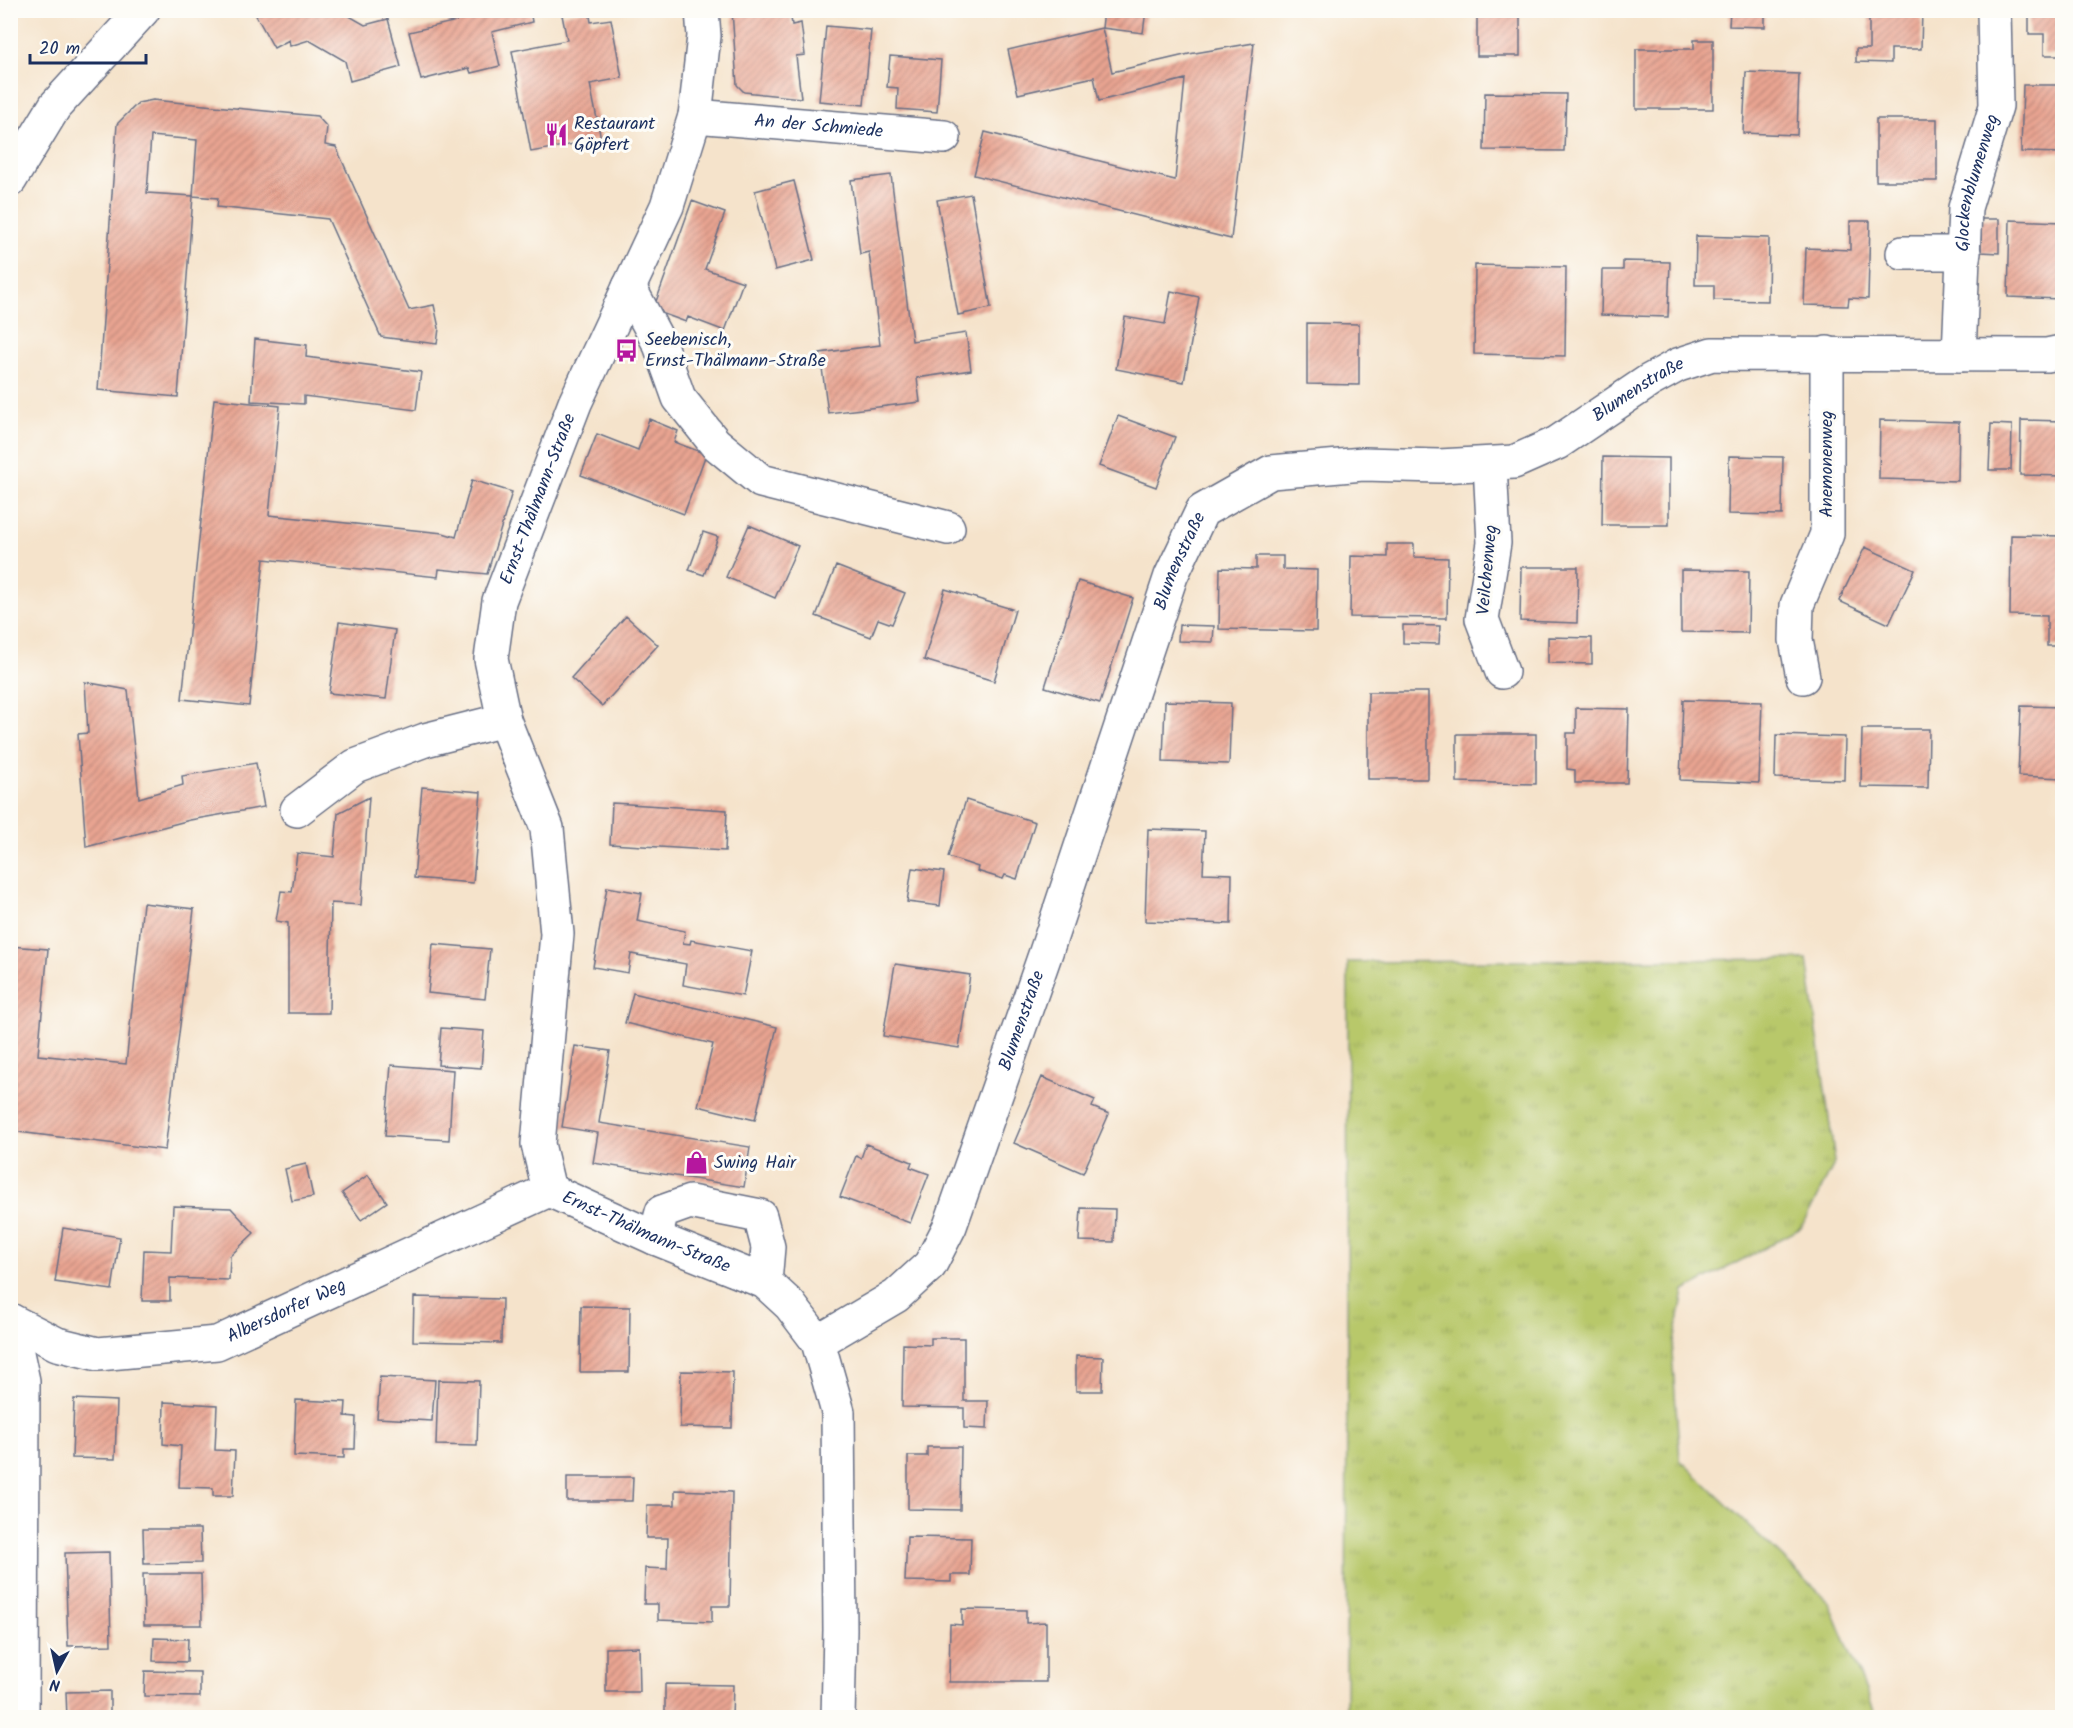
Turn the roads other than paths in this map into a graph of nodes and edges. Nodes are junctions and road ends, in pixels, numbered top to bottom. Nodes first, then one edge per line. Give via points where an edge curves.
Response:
1 (143, 10) edge
2 (702, 10) edge
3 (1994, 10) edge
4 (695, 116) junction
5 (944, 137) dead end
6 (10, 180) edge
7 (1903, 253) dead end
8 (1964, 253) junction
9 (629, 287) junction
10 (2062, 352) edge
11 (1827, 353) junction
12 (1959, 355) junction
13 (1490, 464) junction
14 (948, 528) dead end
15 (1502, 672) dead end
16 (1803, 677) dead end
17 (504, 720) junction
18 (297, 810) dead end
19 (549, 1190) junction
20 (655, 1238) junction
21 (765, 1282) junction
22 (11, 1320) edge
23 (818, 1342) junction
24 (22, 1718) edge
25 (838, 1718) edge

1 - 6 street via 55,106
2 - 4 street, Ernst-Thälmann-Straße via 704,36
3 - 8 street, Glockenblumenweg via 1996,106 1965,208
4 - 5 street, An der Schmiede
4 - 9 street, Ernst-Thälmann-Straße via 667,206
7 - 8 street
8 - 12 street, Glockenblumenweg
9 - 14 street via 660,345 679,398 715,444 761,481
9 - 17 street, Ernst-Thälmann-Straße via 575,403 499,601 491,659
10 - 12 street, Blumenstraße
11 - 12 street, Blumenstraße
11 - 13 street, Blumenstraße via 1712,354 1678,365 1557,443 1514,462
11 - 16 street, Anemonenweg via 1827,534 1797,605 1796,640
13 - 15 street, Veilchenweg via 1494,543 1482,620
13 - 23 street, Blumenstraße via 1364,464 1271,472 1203,511 1171,576 950,1226 930,1265 896,1296
17 - 18 street via 424,740 355,766
17 - 19 street, Ernst-Thälmann-Straße via 547,828 555,910 557,934 538,1144
19 - 20 street, Ernst-Thälmann-Straße
19 - 22 street, Albersdorfer Weg via 217,1343 98,1354 57,1344
20 - 21 street, Ernst-Thälmann-Straße
20 - 21 street via 662,1212 690,1202 760,1216 768,1247
21 - 23 street, Ernst-Thälmann-Straße via 790,1305
22 - 24 street via 23,1381
23 - 25 street, Ernst-Thälmann-Straße via 838,1412

